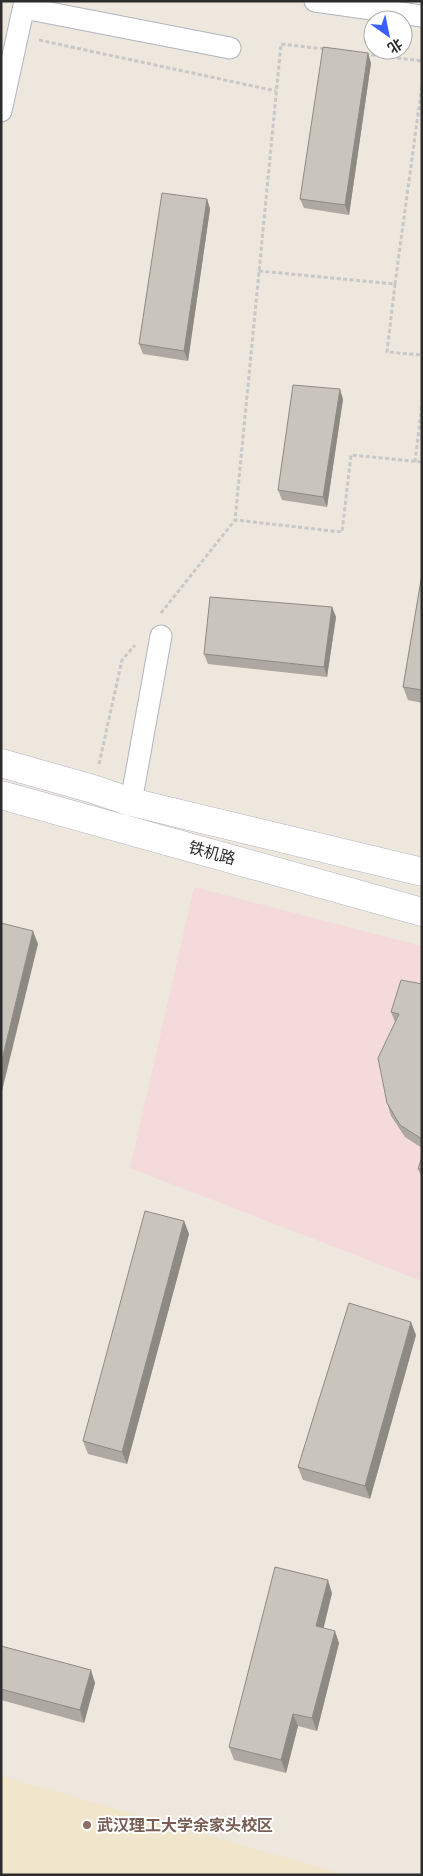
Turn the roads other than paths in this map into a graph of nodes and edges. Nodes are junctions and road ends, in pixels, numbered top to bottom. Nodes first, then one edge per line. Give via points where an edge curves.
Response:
1 (315, 1) edge
2 (25, 5) edge
3 (422, 16) edge
4 (230, 48) dead end
5 (1, 111) edge
6 (161, 636) dead end
7 (1, 763) edge
8 (1, 795) edge
9 (131, 802) junction
10 (422, 872) edge
11 (422, 912) edge

1 - 3 street
2 - 4 street
2 - 5 street
6 - 9 street
7 - 9 main road, 铁机路
8 - 11 main road, 铁机路
9 - 10 main road, 铁机路

